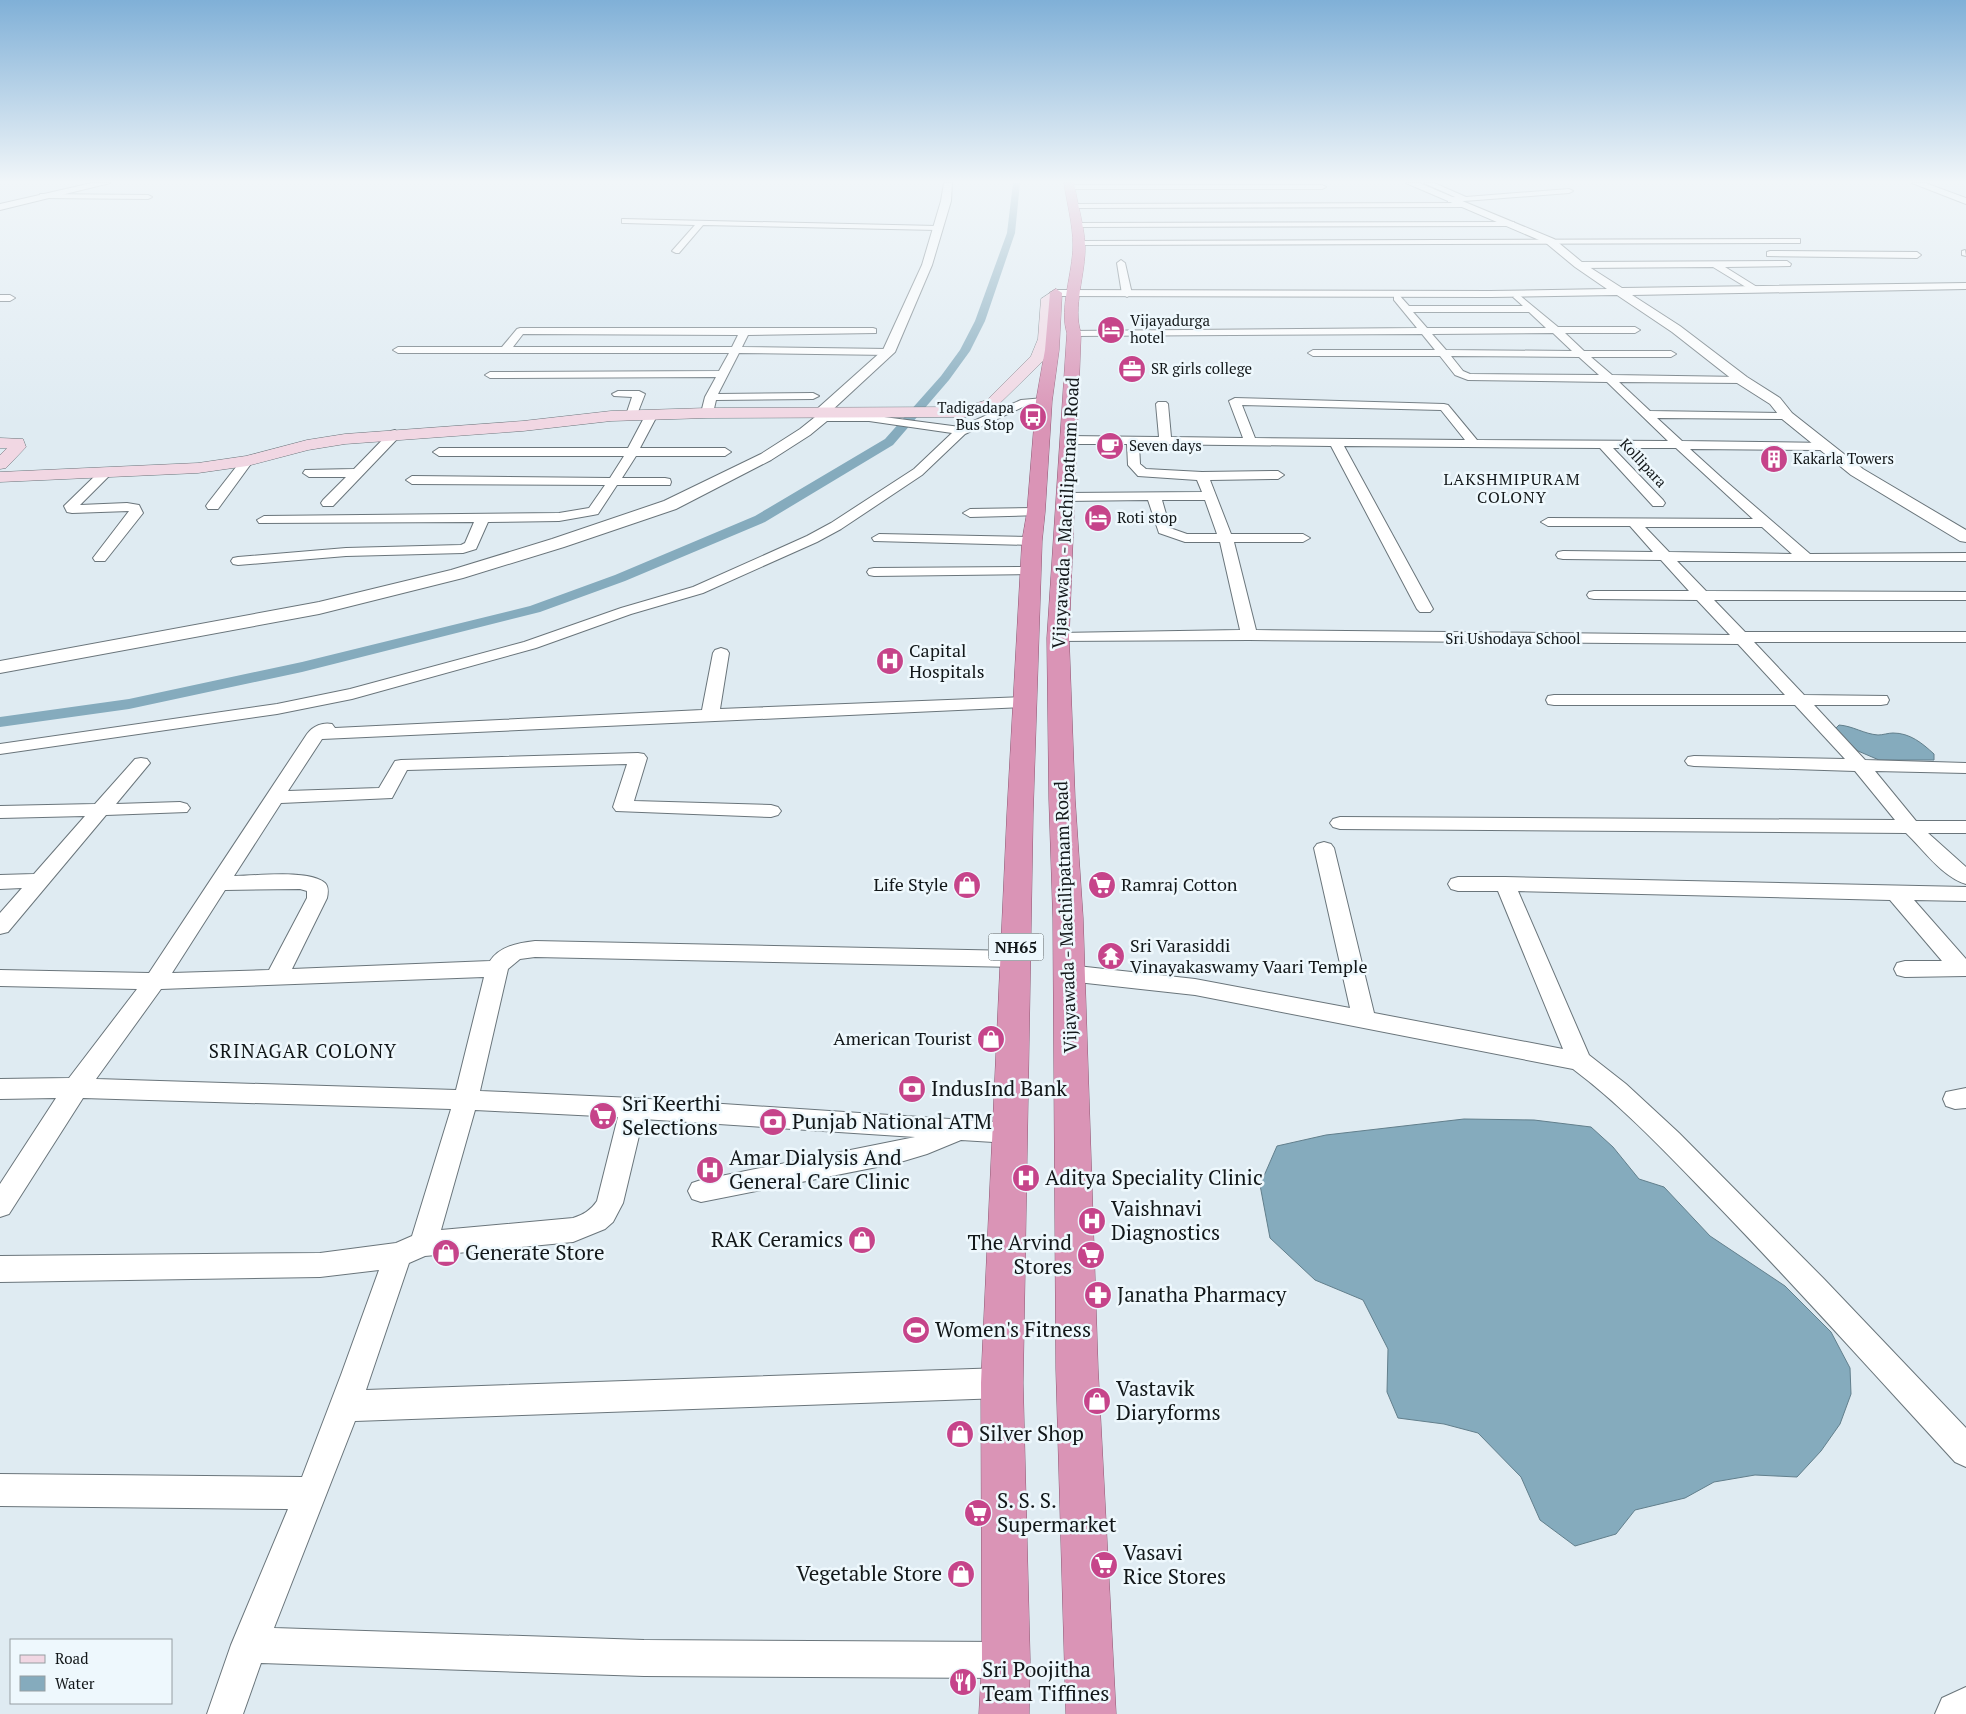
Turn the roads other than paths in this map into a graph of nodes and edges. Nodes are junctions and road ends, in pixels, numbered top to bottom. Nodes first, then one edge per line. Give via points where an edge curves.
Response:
1 (928, 263) edge
2 (1064, 263) edge
3 (1070, 263) edge
4 (1098, 263) edge
5 (1576, 263) edge
6 (1877, 263) dead end
7 (1121, 264) dead end
8 (1714, 264) junction
9 (1754, 264) joint
10 (1579, 265) junction
11 (1966, 288) edge
12 (1754, 289) junction
13 (1623, 293) junction
14 (1127, 294) junction
15 (1185, 294) junction
16 (1518, 297) junction
17 (0, 298) edge
18 (10, 298) dead end
19 (1397, 298) junction
20 (1406, 308) junction
21 (1531, 309) junction
22 (1554, 330) junction
23 (1635, 330) dead end
24 (615, 331) junction
25 (873, 331) dead end
26 (1424, 331) junction
27 (744, 332) junction
28 (1074, 333) junction
29 (506, 349) junction
30 (398, 350) dead end
31 (602, 350) junction
32 (734, 351) junction
33 (889, 352) junction
34 (1313, 353) dead end
35 (1443, 354) junction
36 (1582, 354) junction
37 (1670, 354) dead end
38 (721, 374) junction
39 (490, 375) dead end
40 (1610, 379) junction
41 (1742, 380) junction
42 (1041, 384) junction
43 (618, 394) dead end
44 (813, 396) dead end
45 (1162, 404) dead end
46 (709, 405) junction
47 (652, 414) junction
48 (1646, 414) junction
49 (632, 415) junction
50 (822, 415) junction
51 (1787, 416) junction
52 (961, 432) junction
53 (395, 434) junction
54 (1067, 440) junction
55 (1165, 440) junction
56 (1250, 440) junction
57 (1132, 441) junction
58 (1335, 441) junction
59 (1473, 442) junction
60 (0, 443) edge
61 (1603, 444) junction
62 (1678, 444) junction
63 (1825, 446) junction
64 (439, 452) dead end
65 (634, 452) junction
66 (725, 452) dead end
67 (246, 461) junction
68 (0, 464) edge
69 (105, 473) junction
70 (309, 473) dead end
71 (358, 473) junction
72 (1202, 476) junction
73 (1278, 476) dead end
74 (0, 477) edge
75 (412, 480) dead end
76 (615, 482) junction
77 (665, 482) dead end
78 (1065, 496) junction
79 (1210, 496) junction
80 (1154, 497) junction
81 (328, 502) dead end
82 (1658, 503) dead end
83 (213, 506) dead end
84 (1036, 512) junction
85 (970, 513) dead end
86 (484, 516) junction
87 (264, 520) dead end
88 (1548, 522) dead end
89 (1634, 523) junction
90 (1766, 523) junction
91 (879, 538) dead end
92 (1303, 538) dead end
93 (1966, 538) edge
94 (1226, 539) junction
95 (1032, 541) junction
96 (1563, 555) dead end
97 (1667, 557) junction
98 (1966, 557) edge
99 (100, 558) dead end
100 (1806, 558) junction
101 (238, 561) dead end
102 (1031, 571) junction
103 (874, 572) dead end
104 (1700, 594) junction
105 (1594, 595) dead end
106 (1966, 596) edge
107 (1425, 609) dead end
108 (1250, 635) junction
109 (1739, 636) junction
110 (1966, 637) edge
111 (1058, 638) junction
112 (721, 652) dead end
113 (0, 668) edge
114 (1800, 699) junction
115 (1554, 700) dead end
116 (1881, 700) dead end
117 (1024, 702) junction
118 (710, 715) junction
119 (0, 749) edge
120 (1694, 761) dead end
121 (142, 762) dead end
122 (1860, 766) junction
123 (1966, 768) edge
124 (275, 797) junction
125 (180, 808) dead end
126 (101, 809) junction
127 (771, 811) dead end
128 (0, 812) edge
129 (1340, 823) dead end
130 (1911, 827) junction
131 (1966, 828) edge
132 (1324, 848) dead end
133 (1966, 877) edge
134 (41, 880) junction
135 (0, 882) edge
136 (219, 883) junction
137 (1458, 884) dead end
138 (1505, 884) junction
139 (1896, 893) junction
140 (1966, 894) edge
141 (0, 927) edge
142 (1016, 959) junction
143 (1964, 968) edge
144 (497, 969) junction
145 (1906, 969) dead end
146 (1068, 973) junction
147 (0, 978) edge
148 (276, 978) junction
149 (156, 981) junction
150 (1364, 1020) junction
151 (1580, 1061) junction
152 (76, 1088) junction
153 (0, 1089) edge
154 (466, 1100) junction
155 (633, 1108) junction
156 (958, 1130) junction
157 (1010, 1133) junction
158 (701, 1191) dead end
159 (0, 1205) edge
160 (411, 1249) junction
161 (0, 1269) edge
162 (1002, 1383) junction
163 (345, 1406) junction
164 (1966, 1451) edge
165 (0, 1490) edge
166 (312, 1493) junction
167 (249, 1644) junction
168 (1006, 1660) junction
169 (1966, 1710) edge
170 (225, 1714) edge
171 (1004, 1714) edge
172 (1091, 1714) edge
173 (1958, 1714) edge

1 - 33 street
2 - 42 highway, Vijayawada - Machilipatnam Road / NH65 via 1052,320 1052,350
3 - 28 highway, Vijayawada - Machilipatnam Road / NH65 via 1070,321
4 - 14 street
5 - 10 street
6 - 9 street
7 - 14 street
8 - 9 street
8 - 10 street
8 - 12 street
10 - 13 street
11 - 12 street
11 - 13 street
12 - 13 street
13 - 15 street
13 - 16 street
13 - 41 street
14 - 15 street
15 - 19 street via 1201,297
16 - 19 street
16 - 21 street
17 - 18 street
19 - 20 street
20 - 21 street
20 - 26 street
21 - 22 street
22 - 23 street
22 - 26 street
22 - 36 street
24 - 27 street
24 - 29 street via 520,331
24 - 31 street
25 - 27 street
26 - 28 street
26 - 35 street
27 - 32 street
28 - 54 highway, Vijayawada - Machilipatnam Road / NH65
29 - 30 street
29 - 31 street
31 - 32 street
32 - 33 street
32 - 38 street via 723,362
33 - 50 street
34 - 35 street
35 - 36 street
35 - 40 street via 1459,373 1468,377
36 - 37 street
36 - 40 street
38 - 39 street
38 - 46 street
40 - 41 street
40 - 48 street
41 - 51 street via 1775,401
42 - 50 main road via 1020,374 992,403 966,412
42 - 52 street via 1025,402
42 - 84 highway, Vijayawada - Machilipatnam Road / NH65
43 - 49 street via 639,394
44 - 46 street
45 - 55 street
46 - 47 main road
46 - 50 main road
47 - 49 main road
47 - 65 street
48 - 51 street
48 - 62 street
49 - 53 main road
50 - 52 street via 870,418
50 - 113 street via 805,432 766,457 670,505 558,543 457,574 319,608
51 - 63 street
52 - 119 street via 918,472 836,526 698,590 530,645 352,694 277,709
53 - 67 main road via 326,441
53 - 71 street
54 - 57 street
54 - 78 highway, Vijayawada - Machilipatnam Road / NH65
55 - 56 street
55 - 57 street
56 - 58 street
56 - 59 street via 1235,402 1444,407
57 - 72 street via 1134,465 1142,473
58 - 59 street
58 - 107 street
59 - 61 street
60 - 68 main road via 17,443 18,446
61 - 62 street
61 - 82 street, Kollipara
62 - 63 street
62 - 90 street
63 - 93 street via 1857,472
64 - 65 street
65 - 66 street
65 - 76 street
67 - 69 main road via 198,468
67 - 83 street
69 - 74 main road
69 - 99 street via 71,506 72,509 127,507 134,508 136,513
70 - 71 street
71 - 81 street
72 - 73 street
72 - 79 street
75 - 76 street
76 - 77 street
76 - 86 street via 593,511 559,517
78 - 80 street
78 - 111 highway, Vijayawada - Machilipatnam Road / NH65
79 - 80 street
79 - 94 street
80 - 94 street via 1161,525 1168,533 1186,538
84 - 85 street
84 - 95 highway, Vijayawada - Machilipatnam Road / NH65
86 - 87 street
86 - 101 street via 471,546 463,549 346,552
88 - 89 street
89 - 90 street
89 - 97 street
90 - 100 street
91 - 95 street
92 - 94 street
94 - 108 street
95 - 102 highway, Vijayawada - Machilipatnam Road / NH65
96 - 97 street
97 - 100 street
97 - 104 street
98 - 100 street
102 - 103 street
102 - 117 highway, Vijayawada - Machilipatnam Road / NH65
104 - 105 street
104 - 106 street
104 - 109 street
108 - 109 street, Sri Ushodaya School via 1724,640 1734,640
108 - 111 street, Sri Ushodaya School
109 - 110 street, Sri Ushodaya School
109 - 114 street
111 - 146 highway, Vijayawada - Machilipatnam Road / NH65
112 - 118 street
114 - 115 street
114 - 116 street
114 - 122 street
117 - 118 street
117 - 142 highway, Vijayawada - Machilipatnam Road / NH65
118 - 124 street via 321,731
120 - 122 street
121 - 126 street
122 - 123 street
122 - 130 street
124 - 127 street via 385,794 401,766 638,758 623,807
124 - 136 street
125 - 126 street
126 - 128 street
126 - 134 street
129 - 130 street
130 - 131 street
130 - 133 street via 1950,866
132 - 150 street
134 - 135 street
134 - 141 street
136 - 148 street via 300,882 318,888 317,898
136 - 149 street
137 - 138 street
138 - 139 street
138 - 151 street
139 - 140 street
139 - 143 street
142 - 144 street via 535,949 508,954
142 - 157 highway, Vijayawada - Machilipatnam Road / NH65
143 - 145 street
144 - 148 street
144 - 154 street
146 - 150 street via 1194,987
146 - 172 highway, Vijayawada - Machilipatnam Road / NH65 via 1076,1349
147 - 149 street
148 - 149 street
149 - 152 street
150 - 151 street
151 - 164 street via 1604,1078 1660,1131 1782,1254
152 - 153 street
152 - 154 street
152 - 159 street
154 - 155 street
154 - 160 street
155 - 156 street
155 - 160 street via 610,1203 600,1219 573,1230
156 - 157 street
156 - 158 street via 918,1147
157 - 162 highway, Vijayawada - Machilipatnam Road / NH65
160 - 161 street via 320,1265
160 - 163 street
162 - 163 street
162 - 168 highway, Vijayawada - Machilipatnam Road / NH65
163 - 166 street
165 - 166 street
166 - 167 street
167 - 168 street via 644,1658
167 - 170 street
168 - 171 highway, Vijayawada - Machilipatnam Road / NH65
169 - 173 street

